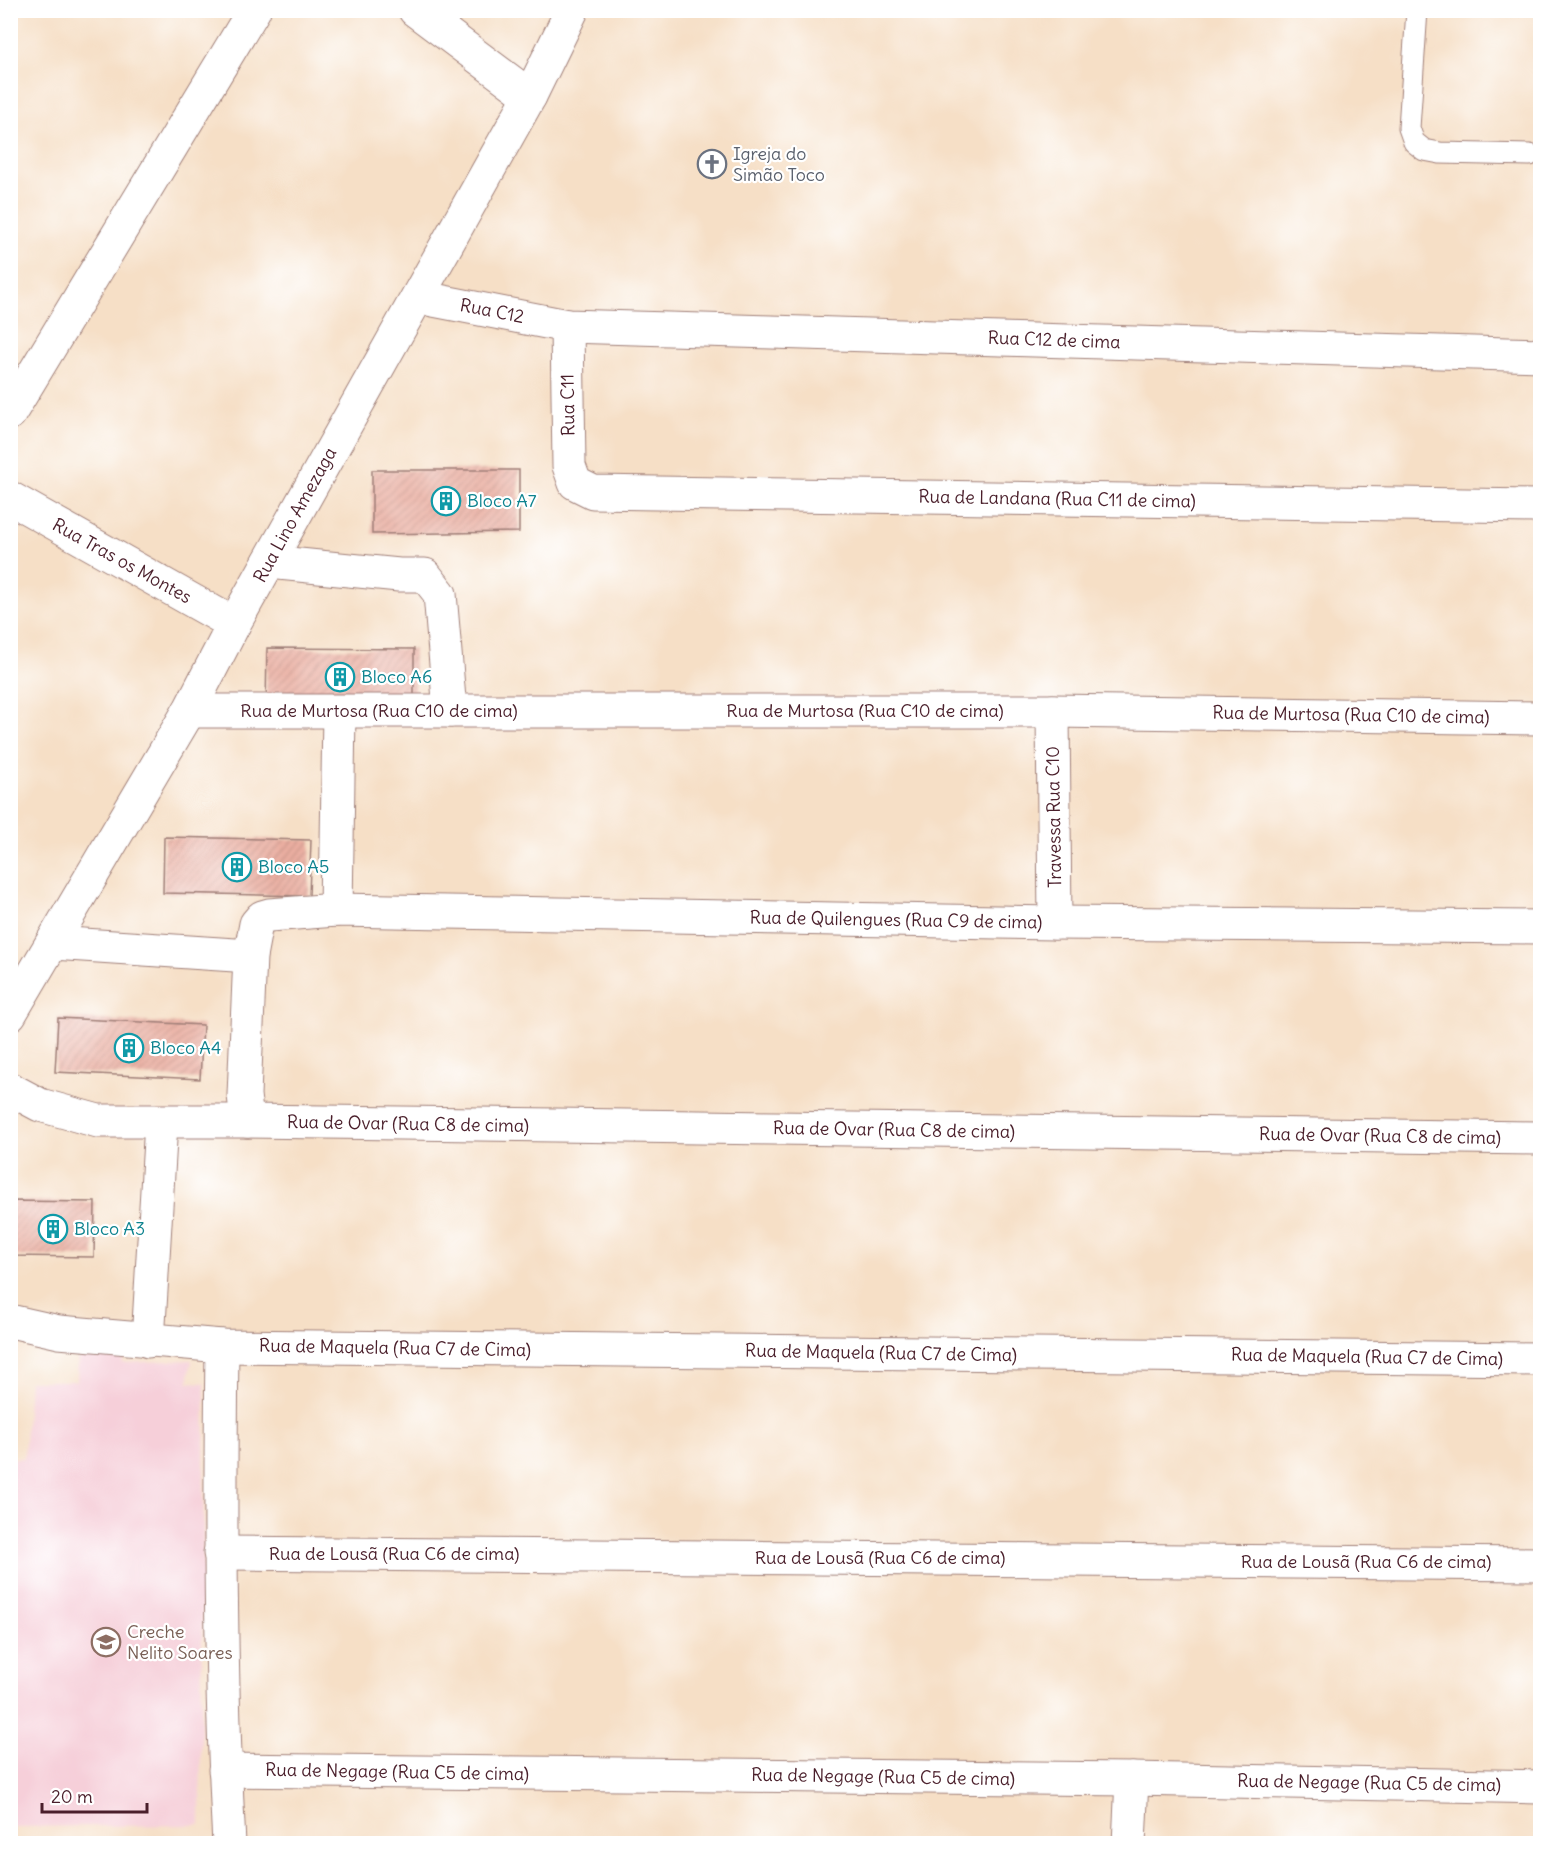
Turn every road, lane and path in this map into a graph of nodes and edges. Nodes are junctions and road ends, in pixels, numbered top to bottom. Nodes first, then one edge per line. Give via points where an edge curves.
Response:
1 (254, 10) edge
2 (415, 10) edge
3 (572, 10) edge
4 (1417, 10) edge
5 (530, 96) junction
6 (1530, 155) dead end
7 (418, 297) junction
8 (567, 326) junction
9 (1540, 355) edge
10 (10, 413) edge
11 (575, 483) joint
12 (10, 498) edge
13 (1540, 506) edge
14 (269, 562) junction
15 (234, 624) junction
16 (189, 711) junction
17 (450, 711) junction
18 (1053, 711) junction
19 (339, 712) junction
20 (1540, 718) edge
21 (336, 910) junction
22 (1055, 923) junction
23 (1540, 927) edge
24 (52, 943) junction
25 (250, 956) junction
26 (10, 1014) edge
27 (10, 1089) edge
28 (247, 1121) junction
29 (161, 1123) junction
30 (1540, 1138) edge
31 (10, 1321) edge
32 (147, 1341) junction
33 (222, 1346) junction
34 (1540, 1359) edge
35 (220, 1553) junction
36 (1540, 1564) edge
37 (225, 1770) junction
38 (1132, 1779) junction
39 (1540, 1786) edge
40 (229, 1844) edge
41 (1130, 1844) edge

1 - 10 street
2 - 5 street
3 - 5 street, Rua Lino Amezaga
4 - 6 lane via 1409,128 1414,142 1424,150 1440,153
5 - 7 street, Rua Lino Amezaga
7 - 8 street, Rua C12
7 - 14 street, Rua Lino Amezaga
8 - 9 street, Rua C12 de cima
8 - 11 street, Rua C11 via 569,466
11 - 13 street, Rua de Landana (Rua C11 de cima) via 592,492
12 - 15 street, Rua Tras os Montes
14 - 15 street, Rua Lino Amezaga
14 - 17 street via 425,575 440,594
15 - 16 street, Rua Lino Amezaga
16 - 19 street, Rua de Murtosa (Rua C10 de cima)
16 - 24 street, Rua Lino Amezaga
17 - 18 street, Rua de Murtosa (Rua C10 de cima)
17 - 19 street, Rua de Murtosa (Rua C10 de cima)
18 - 20 street, Rua de Murtosa (Rua C10 de cima)
18 - 22 street, Travessa Rua C10
19 - 21 street
21 - 22 street, Rua de Quilengues (Rua C9 de cima)
21 - 25 street, Rua de Quilengues (Rua C9 de cima) via 262,917 256,924
22 - 23 street, Rua de Quilengues (Rua C9 de cima)
24 - 25 street
24 - 26 street, Rua Lino Amezaga
25 - 28 street
27 - 29 street, Rua de Ovar (Rua C8 de cima) via 40,1105 98,1121
28 - 29 street, Rua de Ovar (Rua C8 de cima)
28 - 30 street, Rua de Ovar (Rua C8 de cima)
29 - 32 street
31 - 32 street, Rua de Maquela (Rua C7 de Cima) via 59,1332
32 - 33 street, Rua de Maquela (Rua C7 de Cima)
33 - 34 street, Rua de Maquela (Rua C7 de Cima)
33 - 35 street
35 - 36 street, Rua de Lousã (Rua C6 de cima)
35 - 37 street
37 - 38 street, Rua de Negage (Rua C5 de cima)
37 - 40 street
38 - 39 street, Rua de Negage (Rua C5 de cima)
38 - 41 street

